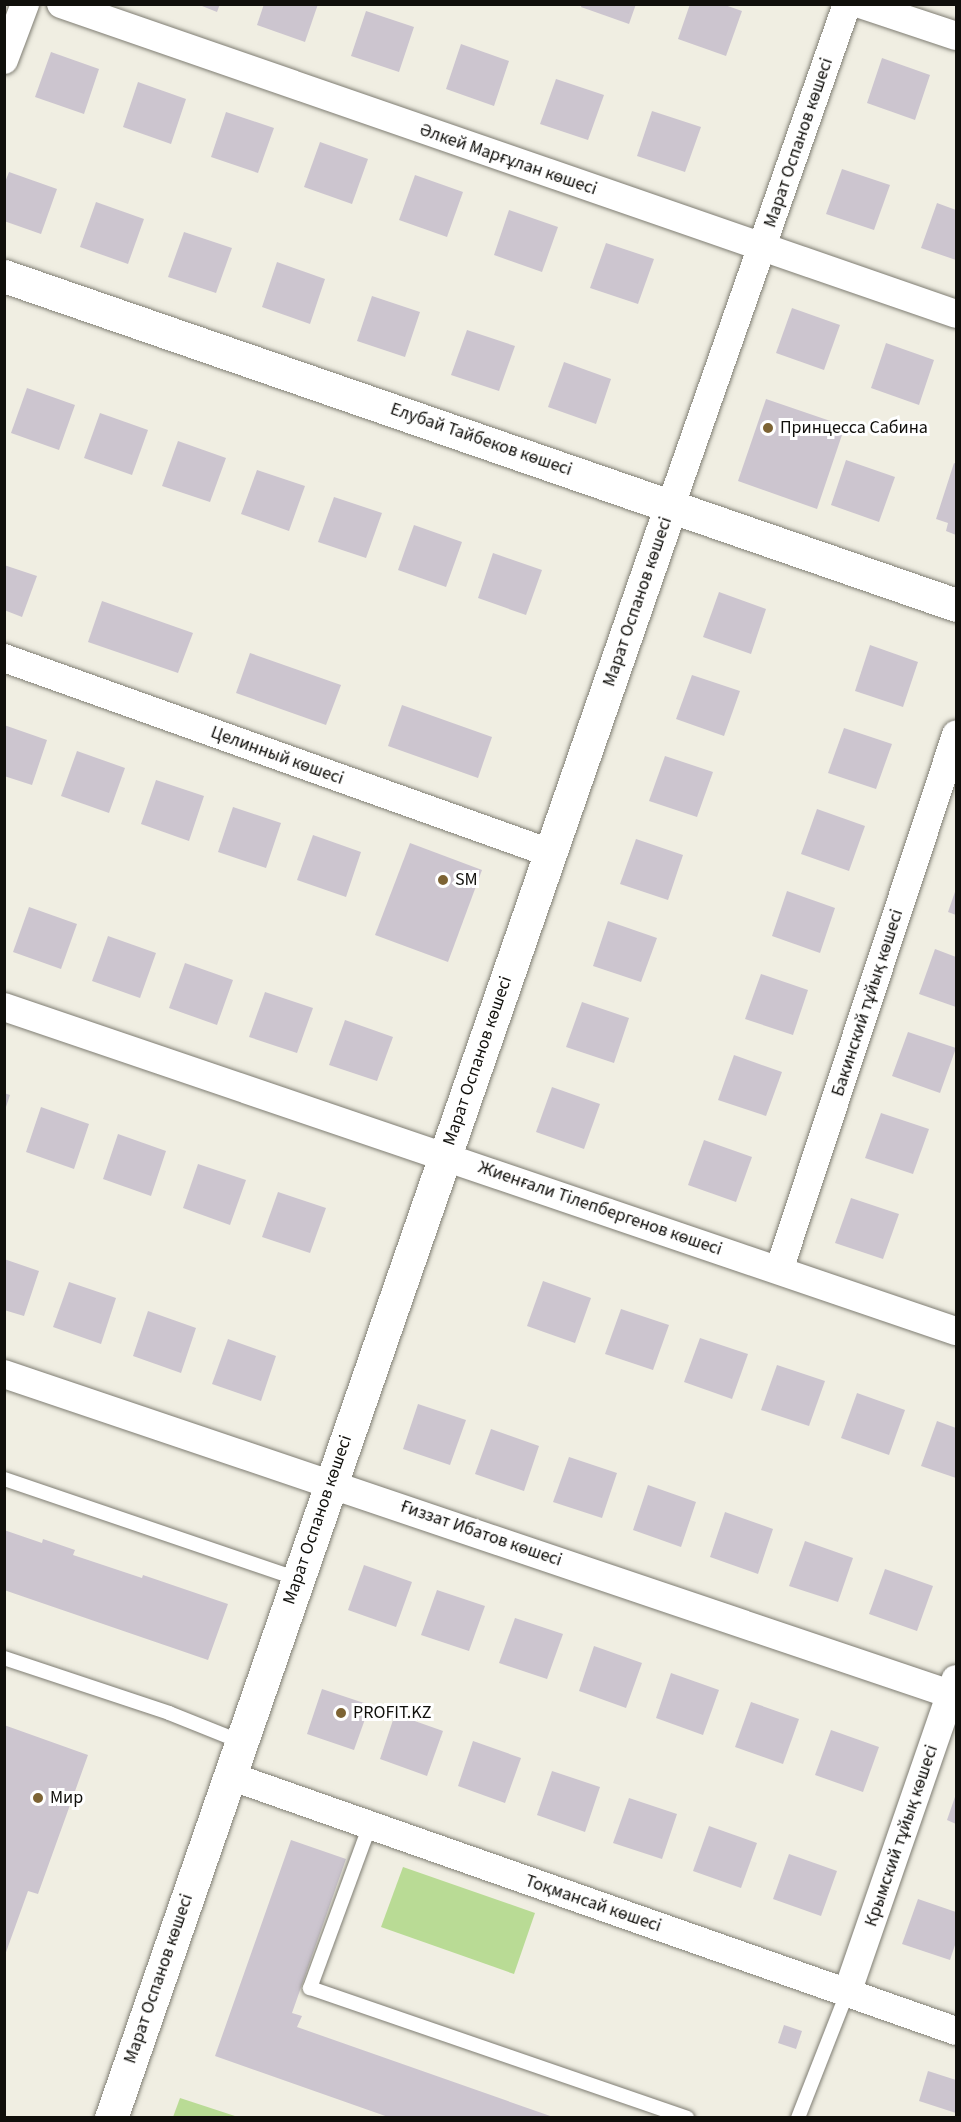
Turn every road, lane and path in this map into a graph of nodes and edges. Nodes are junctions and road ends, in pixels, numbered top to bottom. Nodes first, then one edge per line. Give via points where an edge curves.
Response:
1 (25, 4) edge
2 (61, 4) edge
3 (847, 4) edge
4 (860, 4) edge
5 (957, 36) edge
6 (4, 60) edge
7 (762, 248) junction
8 (4, 276) edge
9 (957, 314) edge
10 (671, 505) junction
11 (957, 605) edge
12 (4, 658) edge
13 (957, 735) edge
14 (550, 853) junction
15 (4, 1007) edge
16 (445, 1157) junction
17 (779, 1270) junction
18 (957, 1331) edge
19 (4, 1374) edge
20 (4, 1479) edge
21 (331, 1483) junction
22 (298, 1579) junction
23 (4, 1658) edge
24 (955, 1690) edge
25 (241, 1743) junction
26 (230, 1776) junction
27 (370, 1825) junction
28 (847, 1993) junction
29 (957, 2031) edge
30 (111, 2118) edge
31 (687, 2118) edge
32 (798, 2118) edge

1 - 6 street
2 - 7 street, Әлкей Марғұлан көшесі
3 - 7 street, Марат Оспанов көшесі
4 - 5 street
7 - 9 street, Әлкей Марғұлан көшесі
7 - 10 street, Марат Оспанов көшесі
8 - 10 street, Елубай Тайбеков көшесі
10 - 11 street, Елубай Тайбеков көшесі
10 - 14 street, Марат Оспанов көшесі
12 - 14 street, Целинный көшесі
13 - 17 street, Бакинский тұйық көшесі
14 - 16 street, Марат Оспанов көшесі
15 - 16 street, Жиенғали Тілепбергенов көшесі
16 - 17 street, Жиенғали Тілепбергенов көшесі
16 - 21 street, Марат Оспанов көшесі
17 - 18 street, Жиенғали Тілепбергенов көшесі
19 - 21 street, Ғиззат Ибатов көшесі
20 - 22 lane
21 - 22 street, Марат Оспанов көшесі
21 - 24 street, Ғиззат Ибатов көшесі
22 - 25 street, Марат Оспанов көшесі
23 - 25 lane via 169,1713
24 - 28 street, Крымский тұйық көшесі
25 - 26 street, Марат Оспанов көшесі
26 - 27 street, Тоқмансай көшесі
26 - 30 street, Марат Оспанов көшесі
27 - 28 street, Тоқмансай көшесі
27 - 31 lane via 310,1988
28 - 29 street, Тоқмансай көшесі
28 - 32 lane

